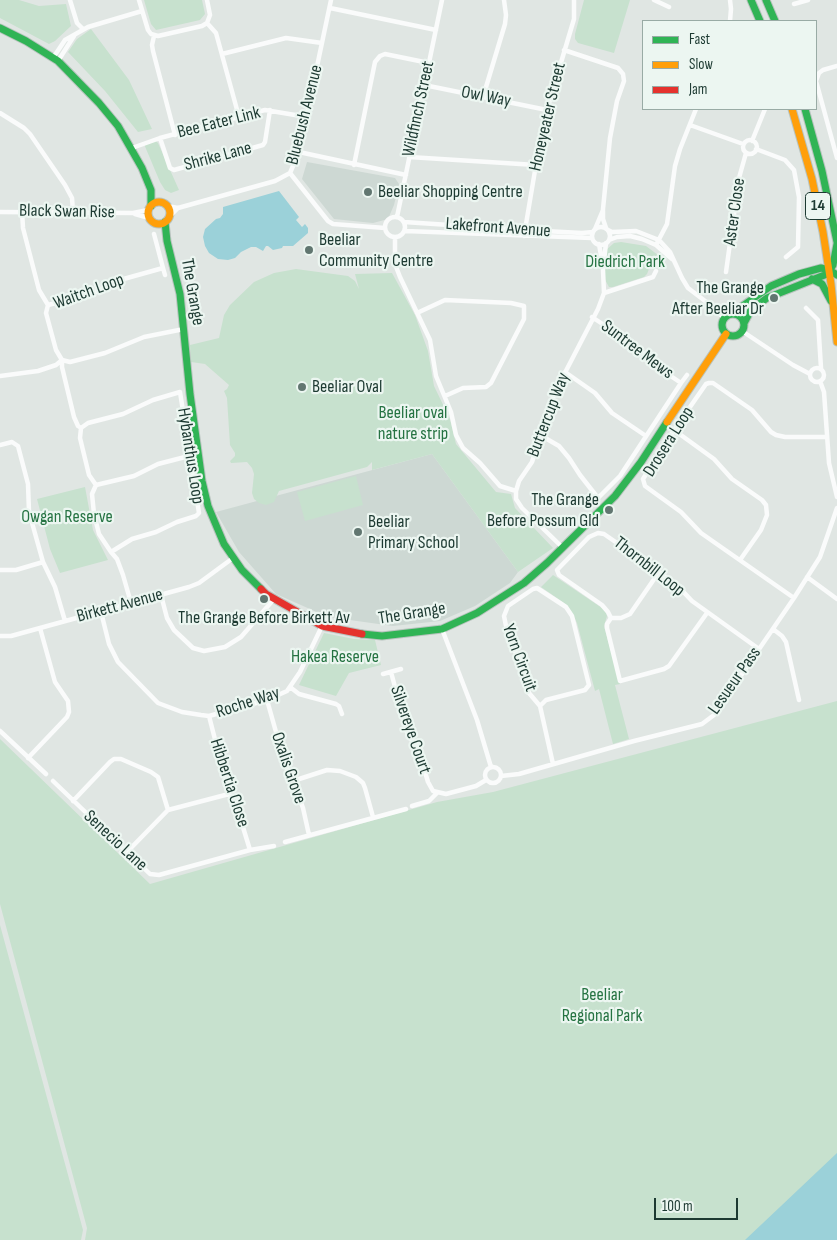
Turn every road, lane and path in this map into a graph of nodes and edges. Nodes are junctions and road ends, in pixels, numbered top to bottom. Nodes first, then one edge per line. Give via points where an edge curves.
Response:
1 (70, 0) edge
2 (139, 0) edge
3 (207, 0) edge
4 (331, 0) edge
5 (442, 0) edge
6 (504, 0) edge
7 (574, 0) edge
8 (654, 0) edge
9 (730, 0) edge
10 (751, 0) edge
11 (766, 0) edge
12 (808, 0) edge
13 (794, 4) dead end
14 (669, 7) dead end
15 (330, 8) junction
16 (142, 11) junction
17 (730, 20) edge
18 (760, 20) edge
19 (775, 20) edge
20 (207, 23) junction
21 (0, 28) edge
22 (83, 29) junction
23 (436, 30) junction
24 (154, 36) junction
25 (322, 43) junction
26 (564, 50) junction
27 (222, 54) junction
28 (55, 59) junction
29 (429, 63) junction
30 (837, 66) edge
31 (817, 79) edge
32 (424, 85) junction
33 (817, 85) edge
34 (483, 97) junction
35 (270, 110) junction
36 (547, 110) junction
37 (696, 110) edge
38 (765, 110) edge
39 (792, 110) edge
40 (805, 110) edge
41 (0, 113) edge
42 (238, 117) junction
43 (307, 117) junction
44 (690, 125) junction
45 (175, 134) junction
46 (160, 138) junction
47 (752, 141) junction
48 (743, 144) junction
49 (132, 148) junction
50 (756, 149) junction
51 (299, 152) junction
52 (746, 153) junction
53 (409, 157) junction
54 (837, 158) edge
55 (354, 164) junction
56 (536, 165) junction
57 (290, 174) junction
58 (406, 175) junction
59 (151, 190) junction
60 (164, 204) junction
61 (149, 208) junction
62 (178, 208) junction
63 (603, 209) junction
64 (73, 211) junction
65 (0, 212) edge
66 (22, 212) junction
67 (133, 213) junction
68 (397, 217) junction
69 (149, 218) junction
70 (167, 219) junction
71 (404, 222) junction
72 (156, 224) junction
73 (385, 228) junction
74 (607, 229) junction
75 (525, 230) junction
76 (594, 230) junction
77 (404, 231) junction
78 (154, 234) dead end
79 (524, 236) junction
80 (395, 237) junction
81 (592, 238) junction
82 (659, 240) junction
83 (166, 241) junction
84 (608, 241) junction
85 (837, 243) edge
86 (599, 244) junction
87 (656, 245) junction
88 (786, 256) dead end
89 (675, 262) junction
90 (163, 268) junction
91 (603, 270) junction
92 (830, 270) junction
93 (656, 271) dead end
94 (726, 272) dead end
95 (165, 275) dead end
96 (837, 275) edge
97 (812, 279) junction
98 (604, 293) junction
99 (48, 305) junction
100 (833, 306) junction
101 (806, 308) dead end
102 (417, 313) junction
103 (732, 314) junction
104 (592, 317) junction
105 (724, 318) junction
106 (744, 323) junction
107 (184, 330) junction
108 (742, 331) junction
109 (726, 334) junction
110 (837, 342) edge
111 (62, 360) junction
112 (821, 368) junction
113 (565, 372) junction
114 (810, 374) junction
115 (687, 375) dead end
116 (0, 376) edge
117 (820, 381) junction
118 (681, 382) junction
119 (179, 386) dead end
120 (180, 392) junction
121 (445, 396) junction
122 (81, 428) junction
123 (674, 430) junction
124 (540, 435) junction
125 (646, 436) junction
126 (827, 436) junction
127 (0, 445) edge
128 (189, 456) junction
129 (96, 485) junction
130 (516, 491) junction
131 (837, 496) edge
132 (837, 508) edge
133 (562, 547) junction
134 (110, 552) junction
135 (233, 558) junction
136 (740, 560) junction
137 (43, 562) junction
138 (0, 570) edge
139 (659, 572) junction
140 (807, 577) junction
141 (161, 595) junction
142 (794, 598) junction
143 (274, 599) junction
144 (837, 599) edge
145 (131, 603) junction
146 (101, 612) junction
147 (707, 613) junction
148 (611, 618) junction
149 (65, 620) junction
150 (322, 626) junction
151 (40, 628) junction
152 (773, 628) junction
153 (442, 629) junction
154 (0, 636) edge
155 (759, 648) junction
156 (401, 669) dead end
157 (391, 672) junction
158 (383, 674) dead end
159 (290, 687) junction
160 (267, 700) junction
161 (799, 700) dead end
162 (540, 706) junction
163 (342, 714) dead end
164 (208, 716) junction
165 (0, 731) edge
166 (28, 758) junction
167 (554, 764) junction
168 (491, 767) junction
169 (46, 774) dead end
170 (501, 776) junction
171 (486, 780) junction
172 (53, 781) dead end
173 (293, 781) junction
174 (437, 793) junction
175 (229, 794) junction
176 (73, 801) junction
177 (412, 806) dead end
178 (406, 809) dead end
179 (168, 810) junction
180 (373, 817) junction
181 (309, 835) junction
182 (285, 842) dead end
183 (274, 846) dead end
184 (250, 850) junction
185 (126, 852) junction

1 - 22 street via 77,23
2 - 16 street
3 - 20 street via 210,15
4 - 15 street, Bluebush Avenue
5 - 23 street, Wildfinch Street
6 - 34 street via 505,24
7 - 26 street, Honeyeater Street via 574,18
8 - 14 street
9 - 17 street
10 - 18 main road
11 - 19 main road
12 - 13 street
15 - 23 street
15 - 25 street, Bluebush Avenue
16 - 22 street
16 - 24 street via 148,30
20 - 24 street
20 - 27 street via 216,34
21 - 28 main road
22 - 28 street
23 - 29 street, Wildfinch Street
24 - 45 street via 153,51
25 - 27 street via 286,38
25 - 43 street, Bluebush Avenue
26 - 36 street, Honeyeater Street
26 - 63 street via 618,68 623,74 610,138
27 - 42 street
28 - 49 main road via 99,103
29 - 32 street, Wildfinch Street
29 - 55 street via 385,54 380,56
30 - 31 street via 823,70
32 - 34 street, Owl Way
32 - 53 street, Wildfinch Street
33 - 54 street
34 - 36 street, Owl Way
35 - 42 street, Bee Eater Link
35 - 43 street, Bee Eater Link
35 - 46 street, Shrike Lane via 263,145 174,170 170,168
36 - 56 street, Honeyeater Street
37 - 44 street
38 - 47 street
39 - 92 main road, 14 via 812,179
40 - 85 main road, 14
41 - 64 street via 30,134 66,185
42 - 45 street, Bee Eater Link
43 - 51 street, Bluebush Avenue
44 - 48 street
44 - 82 street via 676,166 667,224
45 - 46 street, Bee Eater Link
46 - 49 street, Bee Eater Link
47 - 48 street
47 - 50 street
48 - 52 street
49 - 59 main road
50 - 52 street via 753,153
50 - 88 street via 785,160 794,170 799,197 798,247
51 - 55 street
51 - 57 street, Bluebush Avenue
52 - 94 street, Aster Close via 739,178
53 - 56 street
53 - 58 street, Wildfinch Street
55 - 58 street
56 - 75 street, Honeyeater Street
57 - 62 street, Bluebush Avenue via 276,181
57 - 73 street via 333,224
58 - 68 street, Wildfinch Street
59 - 60 main road
59 - 61 main road
60 - 61 main road
60 - 62 street, Bluebush Avenue
60 - 70 main road via 170,211
61 - 67 street, Black Swan Rise
61 - 69 main road
62 - 70 street, Bluebush Avenue
63 - 74 street
63 - 76 street
64 - 66 street, Black Swan Rise
64 - 67 street, Black Swan Rise
65 - 66 street, Black Swan Rise
66 - 99 street via 39,290
67 - 69 street, Black Swan Rise
68 - 71 street
68 - 73 street via 389,219
69 - 72 main road
70 - 72 main road
70 - 83 main road, The Grange
71 - 75 street, Lakefront Avenue
71 - 77 street
72 - 83 main road, The Grange
73 - 80 street
74 - 76 street via 599,227
74 - 82 street via 612,232 636,231
74 - 84 street
75 - 76 street, Lakefront Avenue via 582,233
75 - 79 street, Honeyeater Street
76 - 81 street
77 - 79 street, Lakefront Avenue
77 - 80 street
78 - 90 street
79 - 81 street, Lakefront Avenue
80 - 102 street via 395,264
81 - 86 street
82 - 87 street
82 - 89 street
83 - 107 main road, The Grange via 180,294
84 - 86 street
84 - 87 street via 630,236
84 - 91 street, Buttercup Way
85 - 92 main road
86 - 91 street, Buttercup Way
87 - 89 street
89 - 105 street via 688,288
90 - 95 street
90 - 99 street, Waitch Loop via 120,280 92,294
91 - 98 street, Buttercup Way
92 - 96 main road
92 - 97 main road
92 - 100 main road, 14
92 - 103 main road via 821,268 784,280
93 - 98 street via 653,277
97 - 100 main road via 822,284
97 - 106 main road via 767,298 751,310
98 - 104 street, Buttercup Way
99 - 111 street, Waitch Loop via 46,317
100 - 110 main road, 14
101 - 112 street via 818,320
102 - 121 street via 430,340 436,376
102 - 121 street via 445,300 524,306 524,319 491,383 486,388 463,388
103 - 105 main road
103 - 106 main road via 741,317
104 - 113 street, Buttercup Way
104 - 118 street, Suntree Mews
105 - 109 main road via 722,328
106 - 108 main road
107 - 111 street via 144,337 105,353 70,362
107 - 135 main road, The Grange via 205,495 217,530
108 - 109 main road via 737,336
108 - 114 street
109 - 133 main road, The Grange via 615,496
111 - 116 street via 38,371
111 - 122 street, Waitch Loop via 74,417
112 - 114 street via 814,368
112 - 117 street via 824,375
113 - 124 street, Buttercup Way
113 - 125 street via 594,393 612,413
114 - 117 street via 813,381
115 - 118 street, Suntree Mews
117 - 126 street via 824,392
118 - 125 street, Suntree Mews
119 - 120 street, Hybanthus Loop
120 - 122 street, Hybanthus Loop
120 - 128 street, Hybanthus Loop
121 - 130 street via 463,448 500,486
122 - 129 street via 80,438 89,475
123 - 126 street, Drosera Loop via 706,384 711,383 752,410 776,435 785,438
123 - 136 street via 714,459 732,479 766,505 767,515 761,530
123 - 136 street, Drosera Loop via 643,479 644,484
124 - 125 street, Suntree Mews via 559,446 598,498 620,476
124 - 130 street, Buttercup Way via 532,462
126 - 131 street
127 - 137 street via 16,443 28,484 30,512
128 - 129 street via 158,464 134,476
128 - 134 street, Hybanthus Loop via 198,514 132,539
129 - 134 street via 92,494 94,514 99,534
130 - 133 street via 516,499 522,508
132 - 140 street, Lesueur Pass via 823,550
133 - 153 main road, The Grange via 524,583 477,613
134 - 145 street via 124,575
135 - 141 street, Birkett Avenue via 199,583
135 - 143 main road, The Grange via 250,579
136 - 142 street, Drosera Loop
137 - 138 street via 16,570
137 - 149 street via 58,593
139 - 147 street, Thornbill Loop
139 - 148 street via 630,614
139 - 148 street, Thornbill Loop via 607,535 598,533 589,537 560,565 558,572 602,605
140 - 142 street, Lesueur Pass
140 - 144 street
141 - 143 street via 174,630 193,648 204,651 225,646 241,637
141 - 145 street, Birkett Avenue
142 - 152 street, Lesueur Pass
143 - 150 main road, The Grange
145 - 146 street, Birkett Avenue
146 - 149 street, Birkett Avenue
146 - 164 street, Roche Way via 114,657 158,703 182,712
147 - 148 street via 670,666 620,681 607,628
147 - 155 street, Thornbill Loop
149 - 151 street, Birkett Avenue
150 - 153 main road, The Grange via 382,636
150 - 159 street, Roche Way
151 - 154 street, Birkett Avenue
151 - 166 street via 55,682 68,701 69,712
152 - 155 street, Lesueur Pass
152 - 161 street via 788,647
153 - 168 street via 477,720
155 - 167 street, Lesueur Pass via 714,715 702,724
156 - 157 street, Silvereye Court
157 - 158 street, Silvereye Court
157 - 174 street, Silvereye Court via 407,732 420,755 430,787
159 - 160 street, Roche Way
159 - 163 street via 299,694 336,704
160 - 164 street, Roche Way
160 - 173 street, Oxalis Grove via 282,757
162 - 162 street, Yorn Circuit via 546,700 585,690 589,685 572,616 566,607 537,588 508,606 504,616 529,693
162 - 167 street, Yorn Circuit
164 - 175 street, Hibbertia Close
165 - 166 street
166 - 169 street
167 - 170 street, Lesueur Pass
168 - 170 street via 498,769
168 - 171 street via 485,772
170 - 171 street, Lesueur Pass via 497,783
171 - 174 street, Silvereye Court via 454,792
172 - 176 street, Senecio Lane
173 - 180 street via 327,770 356,776 366,788
173 - 181 street, Oxalis Grove
174 - 177 street via 429,801
175 - 179 street
175 - 184 street, Hibbertia Close via 242,821
176 - 179 street via 110,762 121,759 158,777
176 - 185 street, Senecio Lane
178 - 180 street
179 - 185 street
180 - 181 street
181 - 182 street
183 - 184 street, Senecio Lane
184 - 185 street, Senecio Lane via 159,876 150,874

